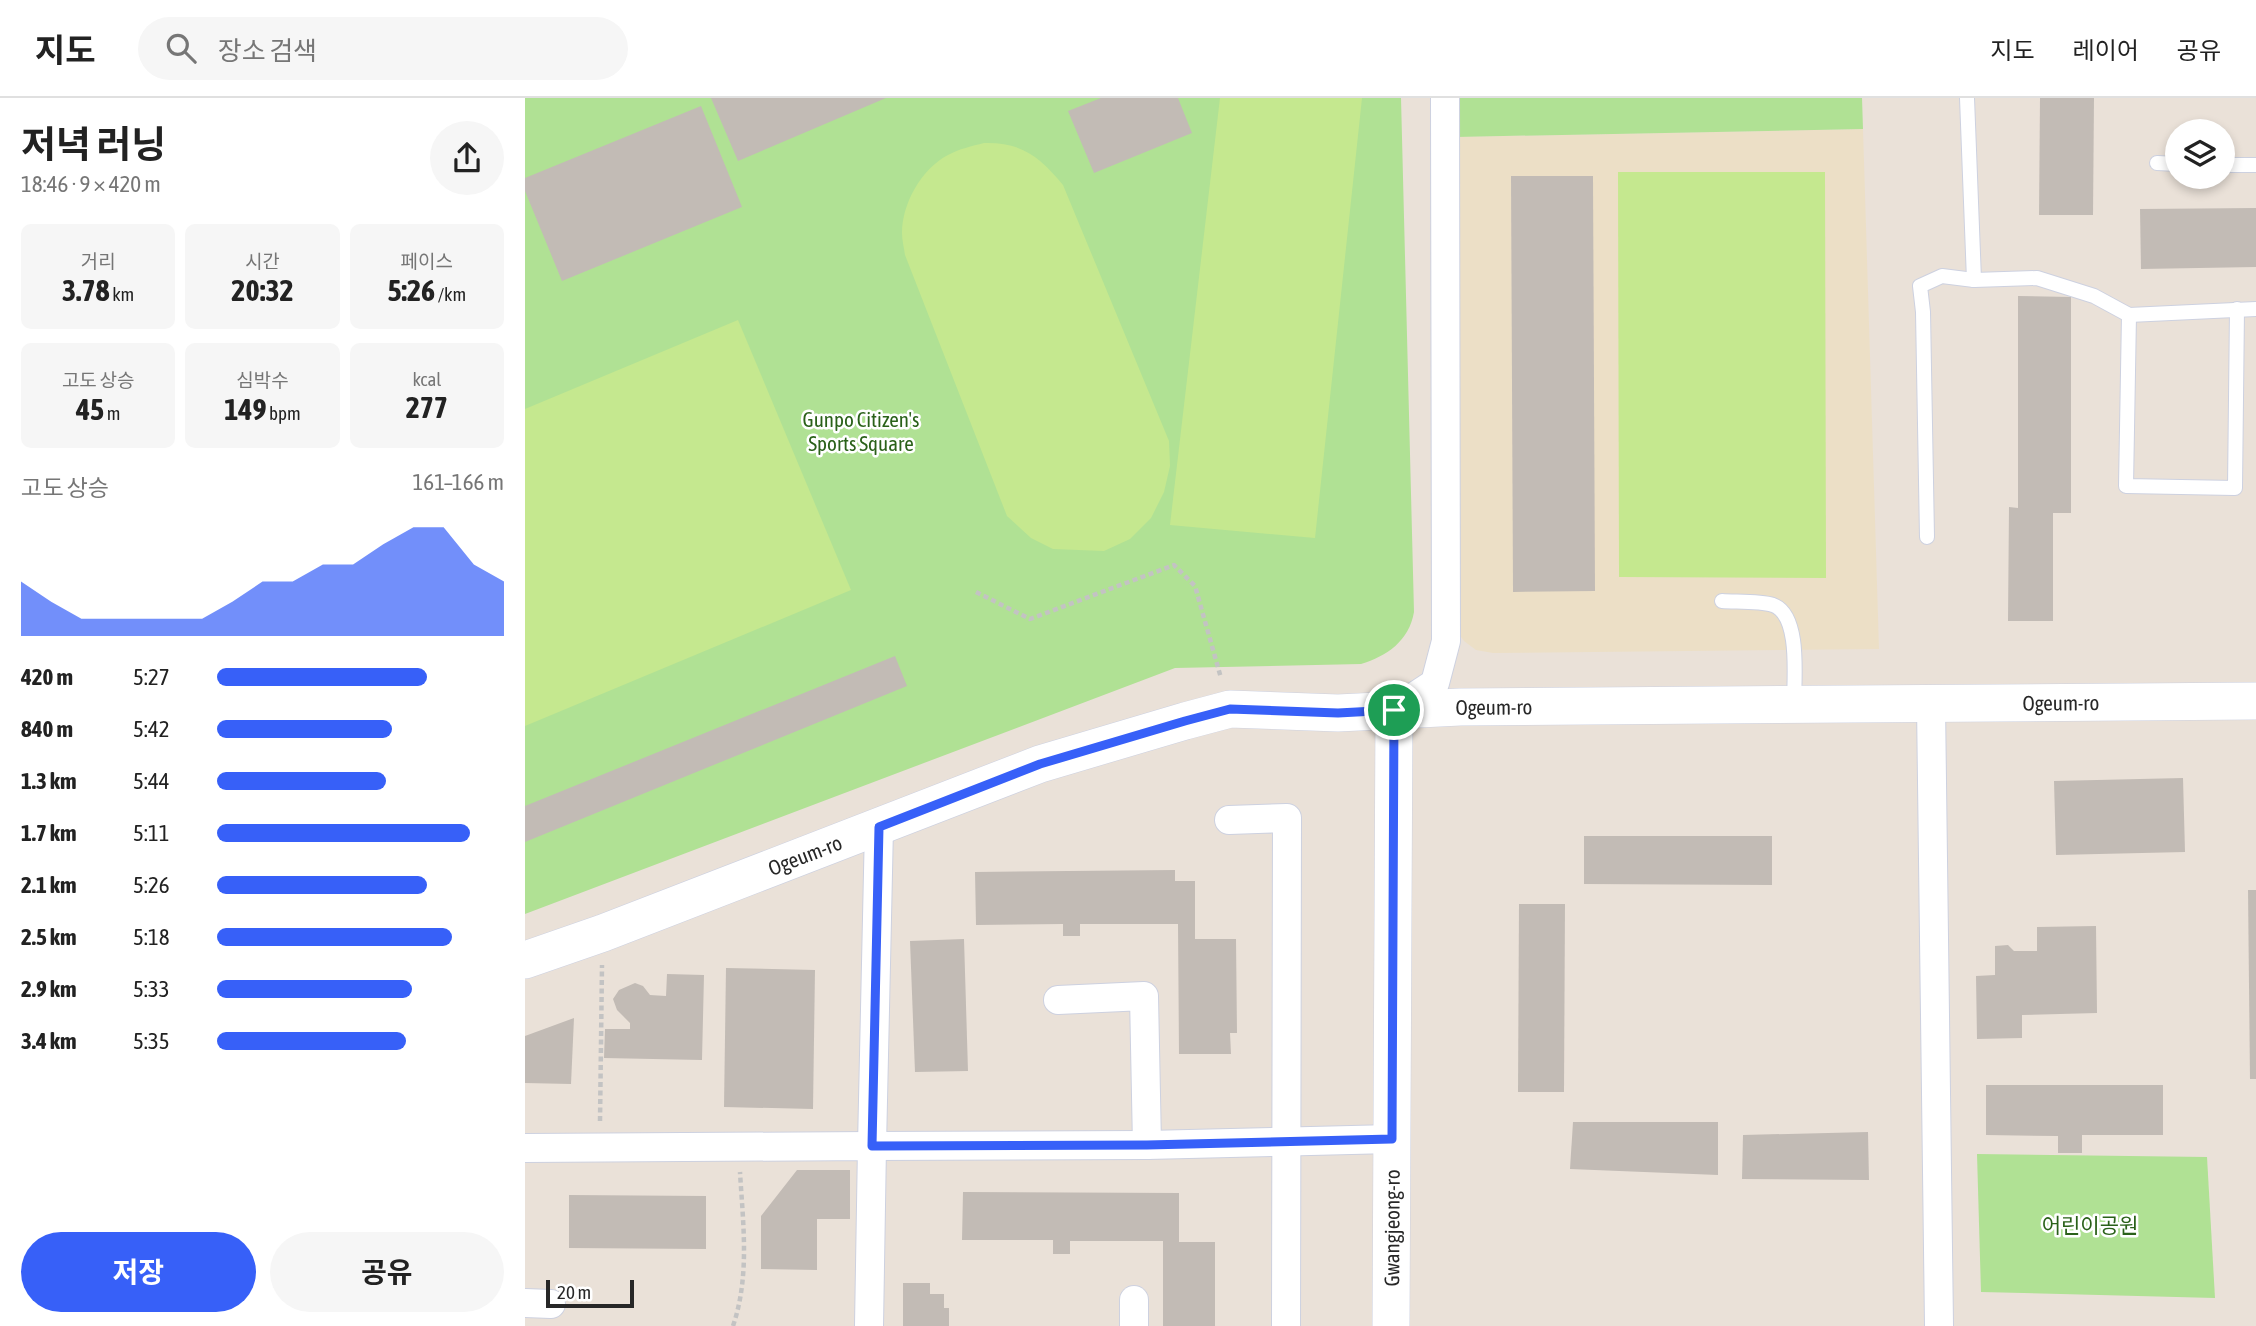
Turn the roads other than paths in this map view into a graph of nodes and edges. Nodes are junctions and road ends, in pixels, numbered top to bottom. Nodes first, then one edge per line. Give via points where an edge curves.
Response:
1 (1445, 98) edge
2 (1966, 98) edge
3 (2157, 163) dead end
4 (2165, 163) edge
5 (2235, 164) edge
6 (2256, 165) edge
7 (1974, 280) junction
8 (2237, 309) junction
9 (2256, 309) edge
10 (2129, 315) junction
11 (1927, 537) dead end
12 (1722, 601) dead end
13 (2256, 701) edge
14 (1931, 704) junction
15 (1794, 705) junction
16 (1394, 710) junction
17 (1229, 820) dead end
18 (879, 827) junction
19 (525, 960) edge
20 (1058, 1000) dead end
21 (1392, 1139) junction
22 (1287, 1143) junction
23 (1147, 1145) junction
24 (872, 1146) junction
25 (525, 1148) edge
26 (869, 1326) edge
27 (1286, 1326) edge
28 (1391, 1326) edge
29 (1939, 1326) edge

1 - 16 street via 1446,641 1434,683
2 - 7 lane
3 - 4 lane
5 - 6 lane
7 - 10 lane via 2037,278 2094,296
7 - 11 lane via 1942,275 1920,286
8 - 9 lane
8 - 10 lane
8 - 10 lane via 2235,488 2126,486
12 - 15 lane via 1773,605 1785,615 1792,628
13 - 14 street, Ogeum-ro
14 - 15 street, Ogeum-ro
14 - 29 street
15 - 16 street, Ogeum-ro
16 - 18 street, Ogeum-ro via 1230,709 1040,764
16 - 21 street, Gwangjeong-ro
17 - 22 street via 1287,818
18 - 19 street, Ogeum-ro
18 - 24 street
20 - 23 street via 1144,996
21 - 22 street
21 - 28 street, Gwangjeong-ro
22 - 23 street
22 - 27 street
23 - 24 street
24 - 25 street
24 - 26 street

